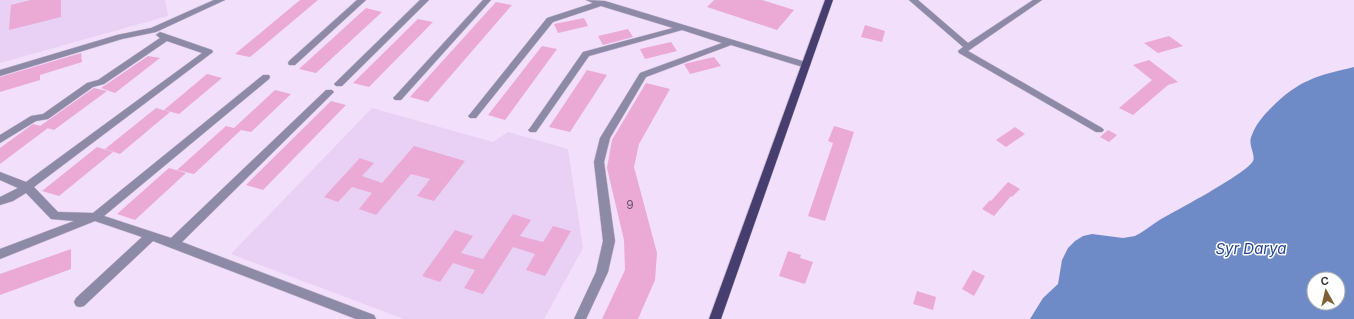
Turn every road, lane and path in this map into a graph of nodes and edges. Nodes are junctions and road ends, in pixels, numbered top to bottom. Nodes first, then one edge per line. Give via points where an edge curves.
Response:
1 (220, 0) edge
2 (362, 0) edge
3 (425, 0) edge
4 (487, 0) edge
5 (590, 0) edge
6 (829, 0) edge
7 (913, 0) edge
8 (1038, 0) edge
9 (602, 3) junction
10 (682, 28) junction
11 (153, 30) junction
12 (166, 38) junction
13 (732, 42) junction
14 (968, 47) junction
15 (292, 63) dead end
16 (806, 65) junction
17 (0, 73) edge
18 (266, 77) dead end
19 (339, 84) dead end
20 (329, 92) dead end
21 (398, 98) dead end
22 (473, 116) dead end
23 (533, 130) dead end
24 (1099, 130) dead end
25 (0, 140) edge
26 (0, 176) edge
27 (27, 187) junction
28 (0, 201) edge
29 (95, 216) junction
30 (151, 236) junction
31 (173, 243) junction
32 (0, 254) edge
33 (80, 302) dead end
34 (370, 319) edge
35 (580, 319) edge
36 (715, 319) edge

1 - 11 street
2 - 15 street
3 - 19 street
4 - 21 street
5 - 9 street
6 - 16 main road
7 - 14 street
8 - 14 street
9 - 10 street
9 - 22 street via 550,20
10 - 13 street
10 - 23 street via 586,54
11 - 12 street
11 - 17 street via 120,37
12 - 25 street via 101,82 90,85 44,117 34,118
12 - 27 street via 209,52
13 - 16 street
13 - 35 street via 643,75 605,138 599,162 609,241 602,272
14 - 24 street via 962,51
16 - 36 main road
18 - 29 street
20 - 31 street
26 - 27 street
27 - 28 street
27 - 29 street via 55,216
29 - 30 street
29 - 32 street
30 - 31 street
30 - 33 street
31 - 34 street

